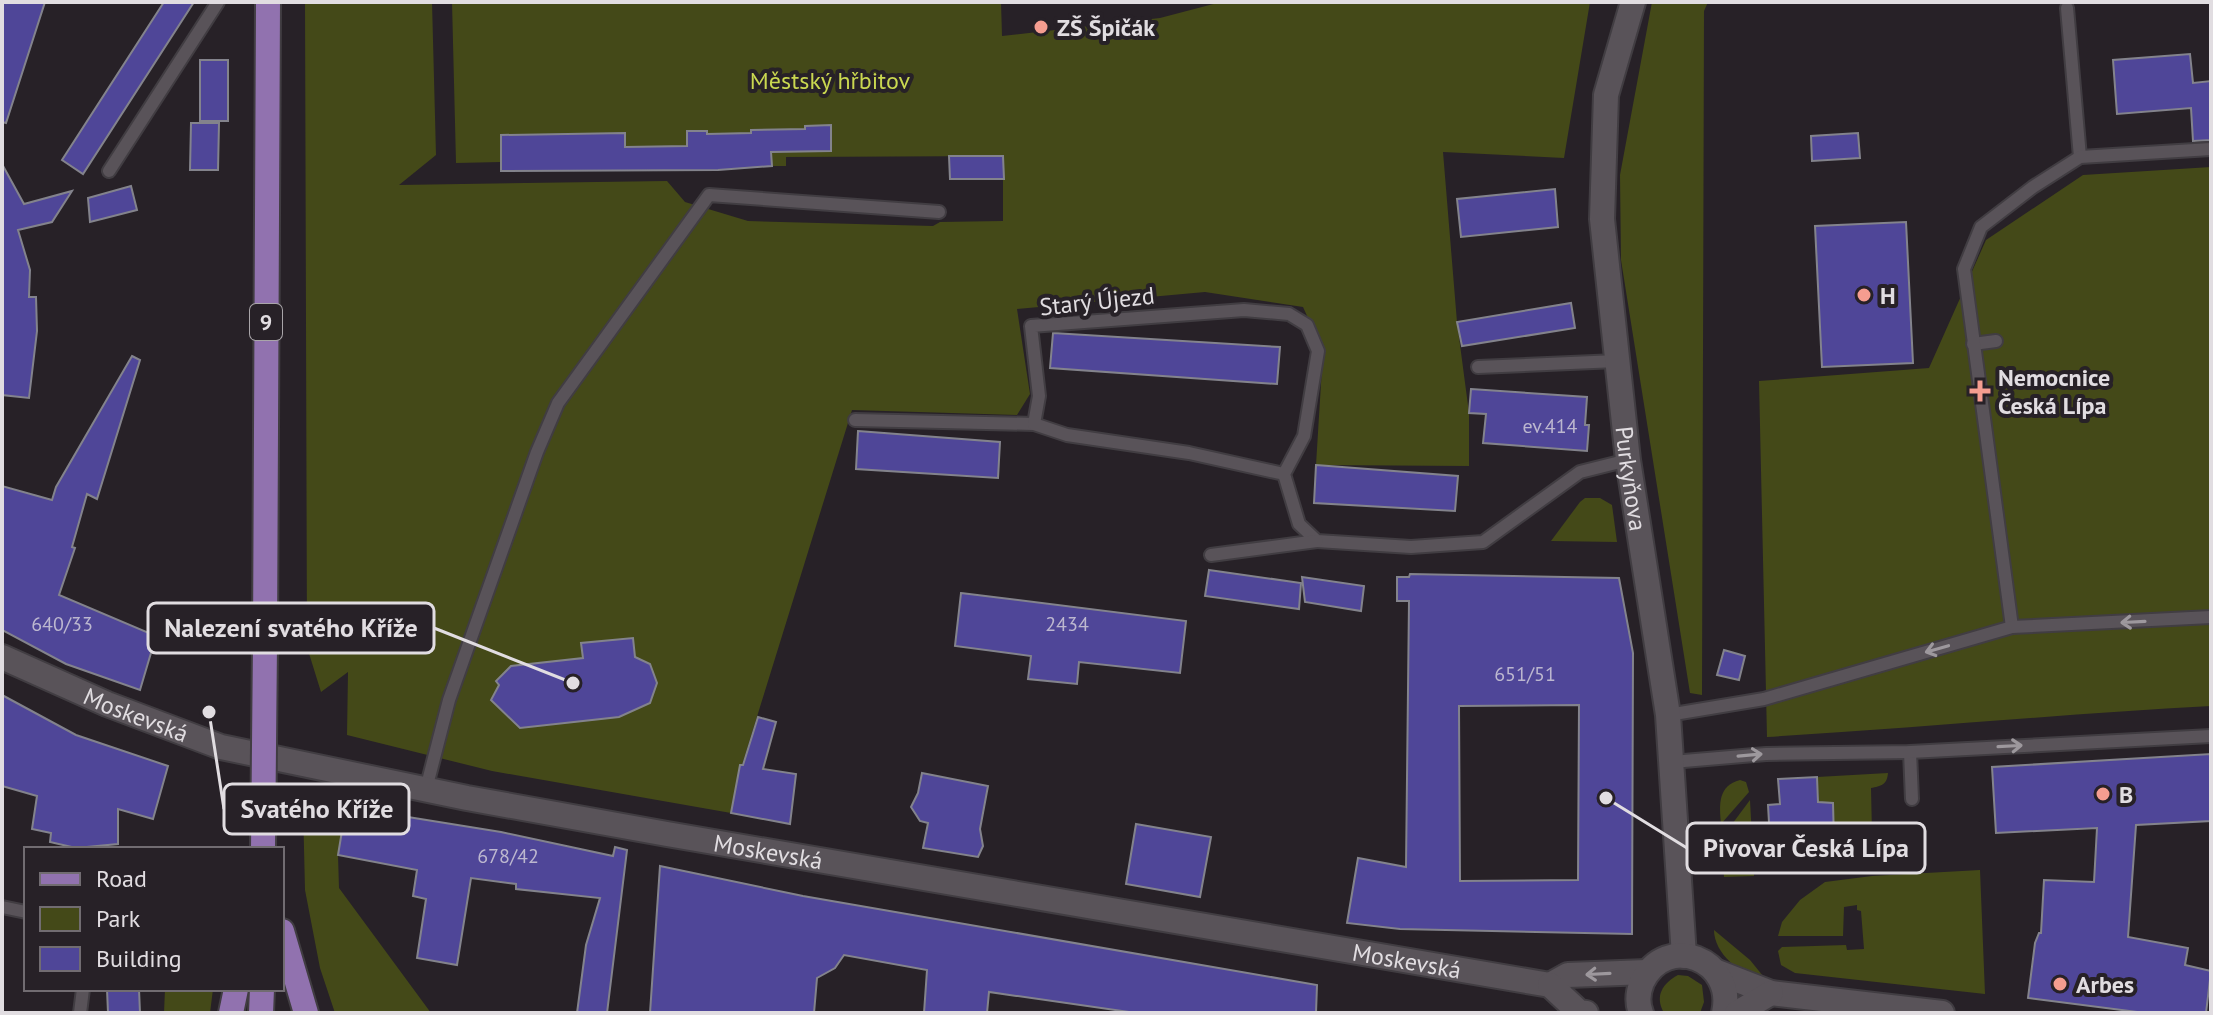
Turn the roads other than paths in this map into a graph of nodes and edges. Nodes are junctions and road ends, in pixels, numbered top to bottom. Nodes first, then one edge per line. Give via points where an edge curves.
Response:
1 (218, 2) edge
2 (268, 2) edge
3 (1633, 2) edge
4 (2067, 8) dead end
5 (2211, 149) edge
6 (2080, 157) junction
7 (109, 171) dead end
8 (939, 212) dead end
9 (1996, 341) dead end
10 (1973, 344) junction
11 (1617, 361) junction
12 (1478, 367) dead end
13 (855, 420) dead end
14 (1034, 424) junction
15 (1628, 460) junction
16 (1284, 474) junction
17 (1317, 541) junction
18 (1211, 555) dead end
19 (2211, 617) edge
20 (2012, 627) junction
21 (2, 657) edge
22 (1668, 715) junction
23 (2211, 736) edge
24 (1910, 752) junction
25 (1672, 762) junction
26 (426, 789) junction
27 (1912, 799) dead end
28 (263, 847) edge
29 (2, 907) edge
30 (24, 912) edge
31 (284, 938) edge
32 (1684, 956) junction
33 (1647, 972) junction
34 (1717, 972) junction
35 (1550, 985) junction
36 (83, 991) edge
37 (236, 991) edge
38 (262, 991) edge
39 (1771, 993) junction
40 (80, 1013) edge
41 (231, 1013) edge
42 (261, 1013) edge
43 (306, 1013) edge
44 (1547, 1013) edge
45 (1586, 1013) edge
46 (1641, 1013) edge
47 (1724, 1013) edge
48 (1737, 1013) edge
49 (1942, 1013) edge

1 - 7 lane
2 - 28 main road, 9, bridge
3 - 11 street, Purkyňova via 1606,95 1604,121 1602,219
4 - 6 lane
5 - 6 lane
6 - 10 lane via 1981,227 1964,269
8 - 26 lane via 709,195 558,403 449,700
9 - 10 lane
10 - 20 lane
11 - 12 lane
11 - 15 street, Purkyňova
13 - 14 lane
14 - 16 lane via 1067,435
14 - 16 lane, Starý Újezd via 1039,396 1031,326 1244,310 1289,314 1307,325 1318,351 1304,436
15 - 17 lane via 1580,472 1483,542 1411,547
15 - 22 street, Purkyňova
16 - 17 lane via 1299,524
17 - 18 lane
19 -> 20 lane
20 -> 22 lane via 1764,699
21 - 26 street, Moskevská via 221,747
22 - 25 street, Purkyňova
24 -> 23 lane
25 -> 24 lane via 1766,754
24 - 27 lane
25 - 32 street, Purkyňova
26 - 35 street, Moskevská
29 - 30 lane
31 - 43 main road
32 - 33 street via 1658,962
32 - 34 street via 1708,963
33 -> 35 street via 1568,975
33 - 46 street via 1639,989
34 - 39 street
34 - 47 street via 1726,997
35 - 44 street
35 - 45 street
36 - 40 lane
37 - 41 main road
38 - 42 main road
39 - 48 street
39 - 49 street

